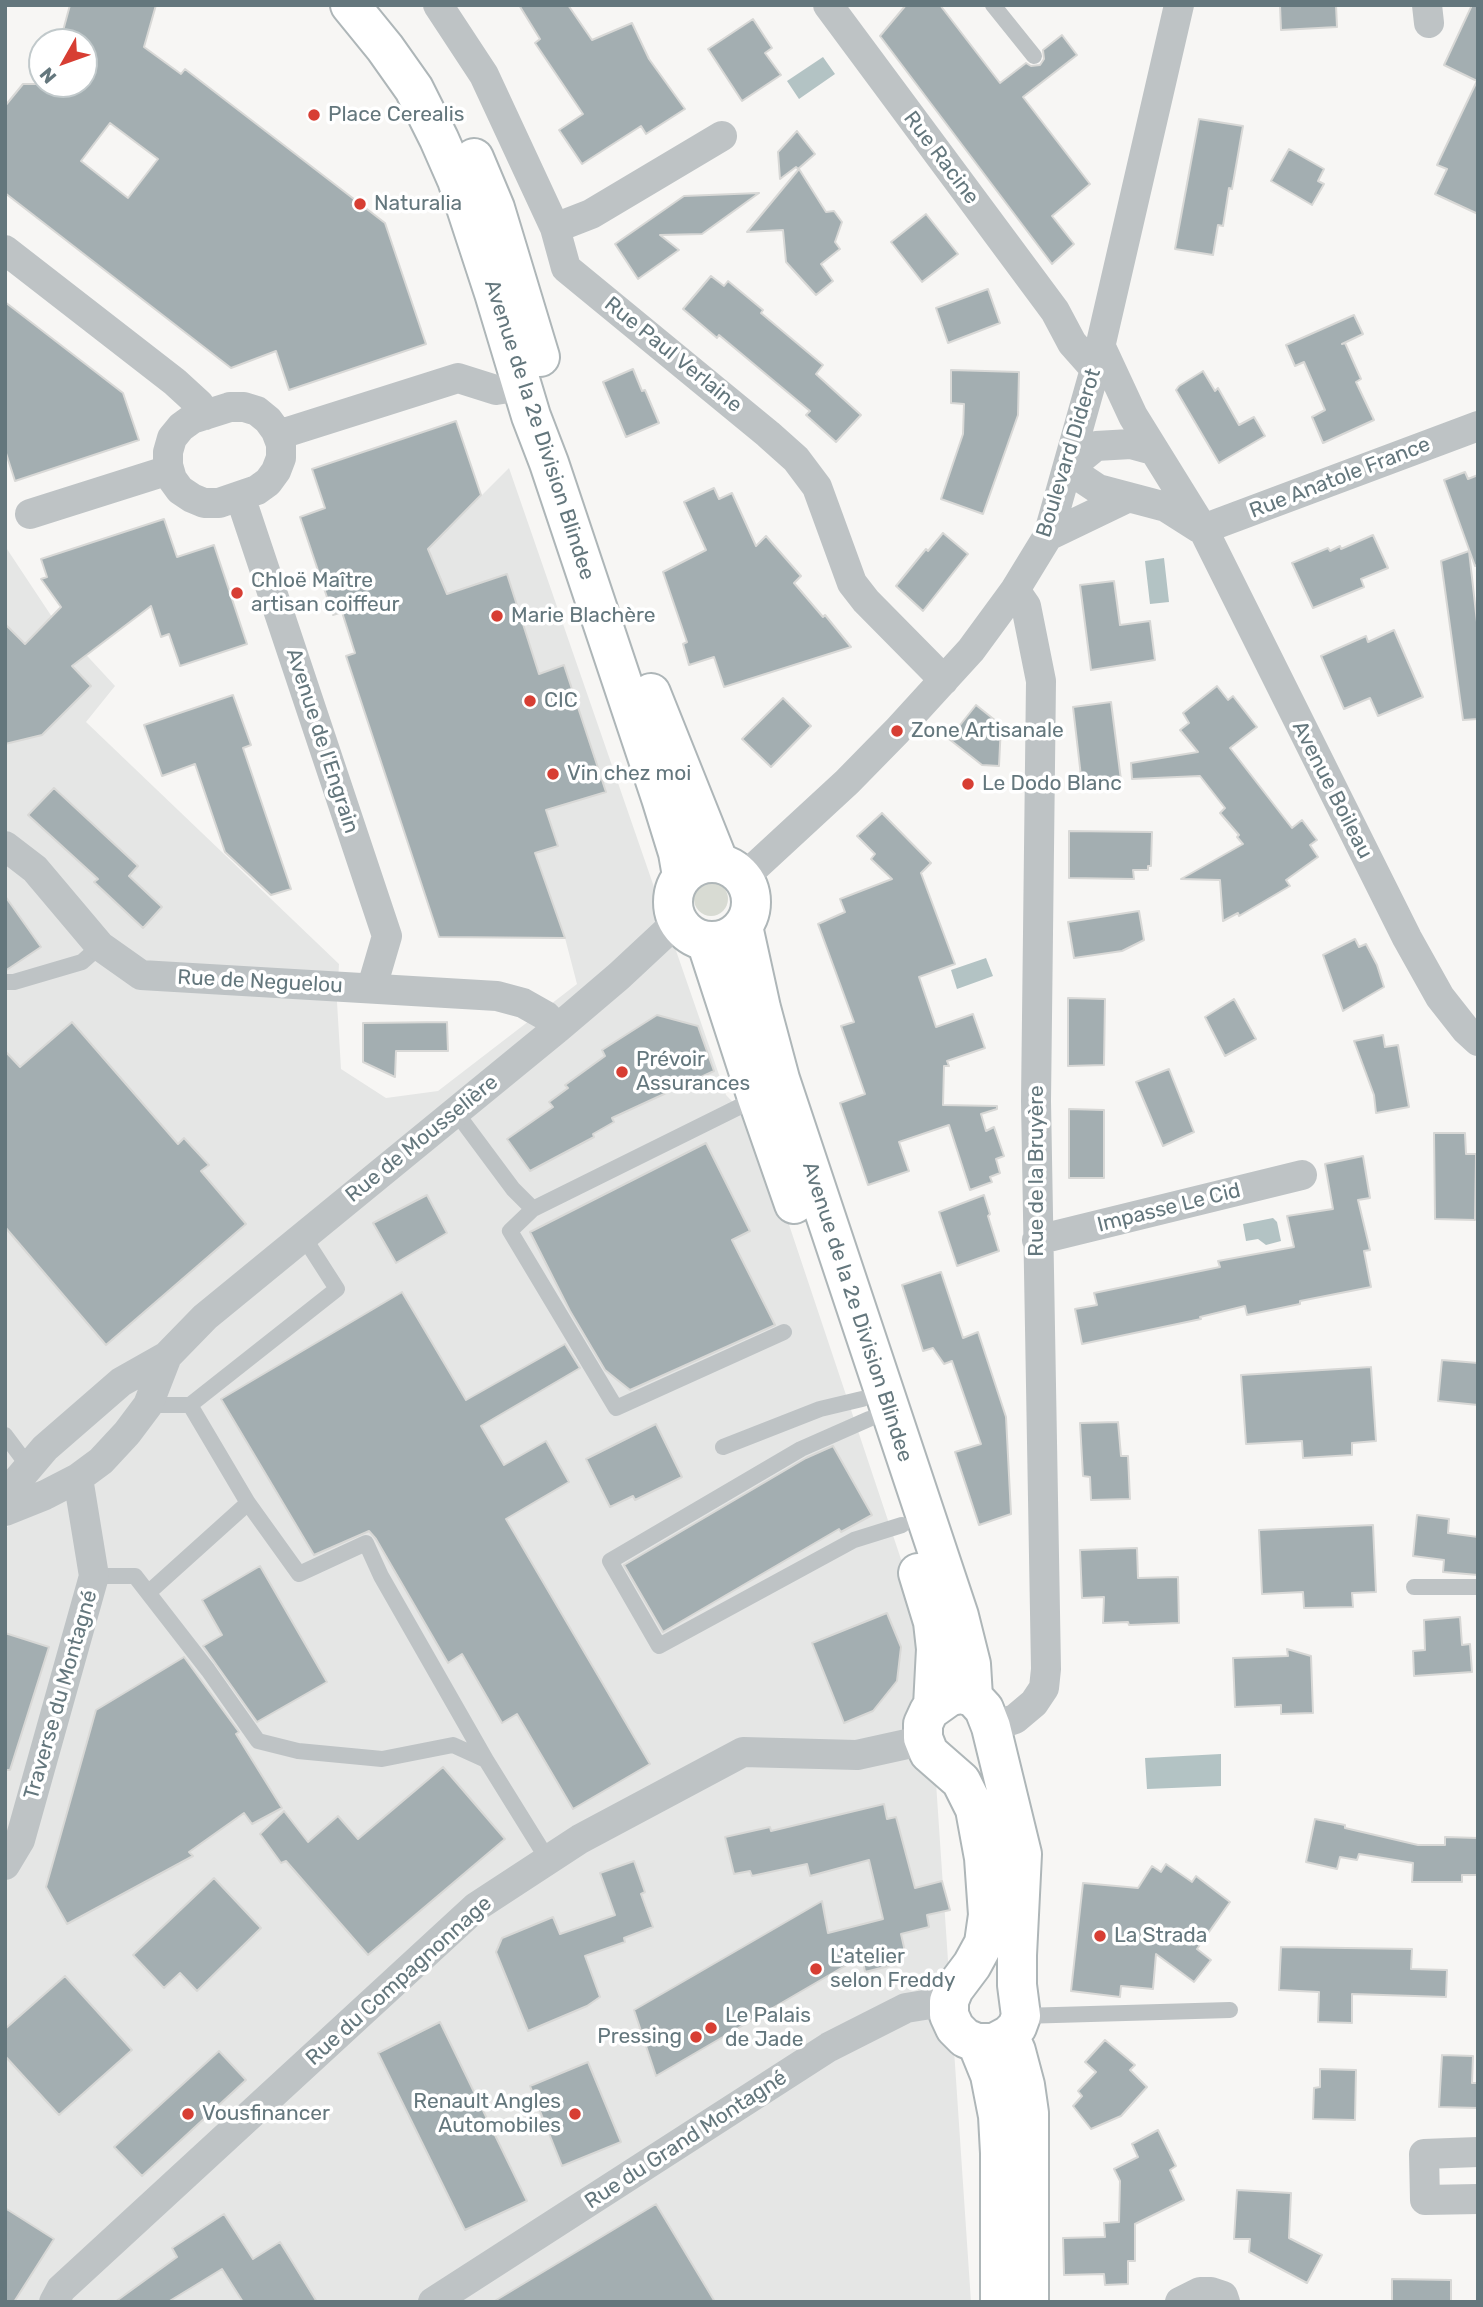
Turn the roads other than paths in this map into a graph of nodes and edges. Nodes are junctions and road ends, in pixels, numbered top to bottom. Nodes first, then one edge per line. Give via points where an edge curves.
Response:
1 (350, 5) edge
2 (380, 5) edge
3 (438, 5) edge
4 (828, 5) edge
5 (993, 5) edge
6 (1179, 5) edge
7 (1034, 56) dead end
8 (722, 136) dead end
9 (555, 228) junction
10 (5, 250) edge
11 (1055, 311) junction
12 (1100, 346) junction
13 (522, 386) junction
14 (205, 415) junction
15 (1478, 426) edge
16 (278, 435) junction
17 (1153, 450) junction
18 (1068, 469) junction
19 (169, 470) junction
20 (240, 496) junction
21 (1127, 498) junction
22 (30, 514) dead end
23 (1203, 530) junction
24 (1048, 536) junction
25 (1015, 590) junction
26 (944, 680) junction
27 (5, 846) edge
28 (731, 871) junction
29 (682, 876) junction
30 (743, 926) junction
31 (692, 931) junction
32 (100, 946) junction
33 (5, 982) edge
34 (372, 987) junction
35 (558, 1028) junction
36 (1478, 1041) edge
37 (757, 1098) junction
38 (455, 1111) junction
39 (1302, 1175) dead end
40 (533, 1209) junction
41 (303, 1236) junction
42 (1037, 1240) junction
43 (784, 1332) dead end
44 (167, 1356) junction
45 (148, 1405) junction
46 (190, 1405) junction
47 (866, 1409) junction
48 (5, 1434) edge
49 (723, 1447) dead end
50 (29, 1467) junction
51 (78, 1478) junction
52 (5, 1495) edge
53 (248, 1503) junction
54 (5, 1511) edge
55 (902, 1525) junction
56 (94, 1576) junction
57 (1415, 1587) dead end
58 (1478, 1587) edge
59 (148, 1593) junction
60 (982, 1712) junction
61 (928, 1722) junction
62 (486, 1760) junction
63 (548, 1860) junction
64 (5, 1866) edge
65 (949, 2001) junction
66 (1230, 2010) dead end
67 (1003, 2032) junction
68 (1478, 2152) edge
69 (1478, 2199) edge
70 (54, 2302) edge
71 (433, 2302) edge
72 (1000, 2302) edge
73 (1029, 2302) edge
74 (1180, 2302) edge
75 (1225, 2302) edge

1 - 13 main road, Avenue de la 2e Division Blindee via 414,89 439,139 457,180
2 - 28 main road, Avenue de la 2e Division Blindee via 438,85 467,139 495,208 564,438 648,687
3 - 9 street, Rue Paul Verlaine via 484,75
4 - 11 street, Rue Racine
5 - 7 lane
6 - 12 street, Boulevard Diderot
8 - 9 street via 591,214
9 - 26 street, Rue Paul Verlaine via 566,268 796,459 817,487 852,583
10 - 14 street via 175,382
11 - 12 street
11 - 12 street, Rue Racine via 1072,343
12 - 17 street, Rue Racine
12 - 18 street, Boulevard Diderot
13 - 16 street via 496,390 458,378
13 - 29 main road, Avenue de la 2e Division Blindee via 661,798
14 - 16 street via 244,407 268,420
14 - 19 street via 192,419 172,438
15 - 23 street, Rue Anatole France
16 - 20 street via 281,458 276,471 257,490
17 - 18 street via 1131,444 1096,446
17 - 23 street, Avenue Boileau
18 - 21 street via 1098,489
18 - 24 street, Boulevard Diderot
19 - 20 street via 180,490 204,503
19 - 22 street
20 - 34 street, Avenue de l'Engrain via 387,936
21 - 23 street via 1166,507
21 - 24 street
23 - 36 street, Avenue Boileau via 1407,938 1440,997
24 - 25 street, Boulevard Diderot
25 - 26 street, Boulevard Diderot
25 - 42 street, Rue de la Bruyère via 1026,606 1041,681
26 - 28 street, Boulevard Diderot via 847,782
27 - 32 street, Rue de Neguelou via 35,869
28 - 29 main road via 706,863
28 - 30 main road via 749,889 751,902
29 - 31 main road via 672,905
30 - 31 main road via 720,940
30 - 60 main road, Avenue de la 2e Division Blindee via 780,1079 959,1616
31 - 35 street, Rue de Mousselière via 619,976
31 - 37 main road, Avenue de la 2e Division Blindee
32 - 33 lane via 82,962
32 - 34 street, Rue de Neguelou via 141,975
34 - 35 street, Rue de Neguelou via 497,996 523,1003
35 - 38 street, Rue de Mousselière
37 - 40 lane
37 - 47 main road, Avenue de la 2e Division Blindee
38 - 40 lane
38 - 41 street, Rue de Mousselière
39 - 42 street, Impasse Le Cid
40 - 43 lane via 510,1231 616,1408
41 - 44 street, Rue de Mousselière via 205,1317
41 - 46 lane via 337,1289
42 - 60 street, Rue de la Bruyère via 1044,1688 1015,1719
44 - 45 street, Rue de Mousselière
44 - 50 street, Rue de Mousselière via 121,1382
45 - 46 lane
45 - 51 street, Rue de Mousselière via 102,1461
46 - 53 lane
47 - 49 lane via 820,1409
47 - 55 main road, Avenue de la 2e Division Blindee
47 - 55 lane via 610,1561 659,1646 854,1539
48 - 50 lane
50 - 52 street, Rue de Mousselière
51 - 54 street, Rue de Mousselière
51 - 56 street, Traverse du Montagné
53 - 59 lane
53 - 62 lane via 299,1574 366,1543
55 - 61 main road, Avenue de la 2e Division Blindee via 933,1622 936,1650
56 - 59 lane via 135,1576
56 - 64 street, Traverse du Montagné via 20,1840
57 - 58 lane
59 - 62 lane via 258,1741 298,1751 382,1759 453,1745
60 - 61 main road via 961,1694 950,1696
60 - 67 main road, Avenue de la 2e Division Blindee via 1022,1854 1017,1975
61 - 63 street, Rue du Compagnonnage via 907,1744 857,1755 743,1752
61 - 65 main road via 929,1753 961,1781 975,1809 984,1858 988,1915 984,1943
62 - 63 lane
63 - 70 street, Rue du Compagnonnage via 476,1907 61,2290
65 - 67 main road via 949,2015 965,2038
65 - 71 street, Rue du Grand Montagné via 906,2008 829,2047
66 - 67 lane
67 - 72 main road via 990,2075 1000,2153
67 - 73 main road via 1016,2051 1029,2113
68 - 69 street via 1424,2154 1425,2200
74 - 75 street via 1200,2292 1212,2292

